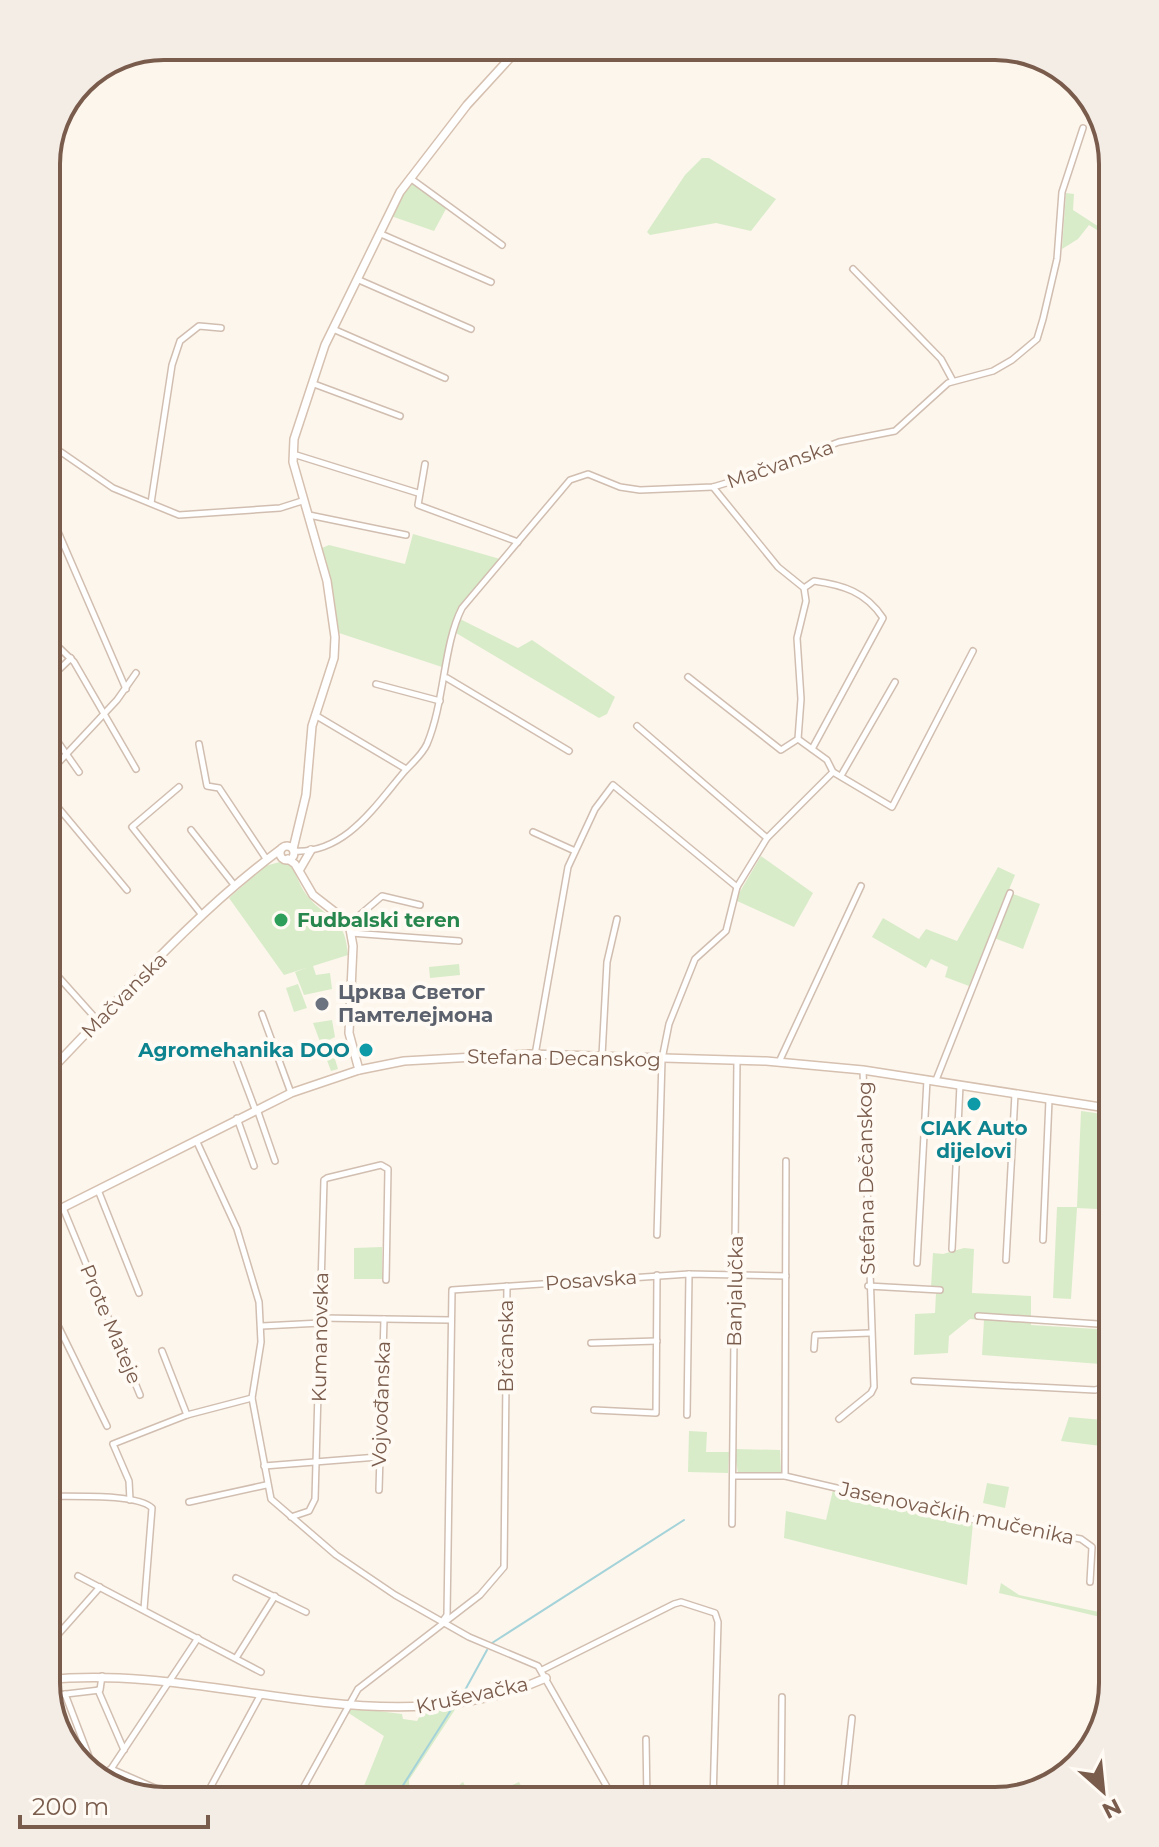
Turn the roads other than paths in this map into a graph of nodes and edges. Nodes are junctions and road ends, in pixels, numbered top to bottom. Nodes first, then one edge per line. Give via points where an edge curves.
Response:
1 (508, 60) edge
2 (1083, 128) dead end
3 (409, 177) junction
4 (381, 234) junction
5 (502, 245) dead end
6 (853, 269) dead end
7 (359, 280) junction
8 (491, 282) dead end
9 (221, 328) dead end
10 (333, 329) junction
11 (471, 329) dead end
12 (445, 378) dead end
13 (953, 381) junction
14 (314, 384) junction
15 (400, 416) dead end
16 (60, 452) edge
17 (293, 454) junction
18 (425, 464) dead end
19 (713, 487) junction
20 (418, 493) junction
21 (302, 501) junction
22 (151, 503) junction
23 (306, 515) junction
24 (406, 535) dead end
25 (60, 536) edge
26 (518, 542) junction
27 (804, 588) junction
28 (60, 648) edge
29 (973, 651) dead end
30 (71, 658) junction
31 (60, 669) edge
32 (136, 673) dead end
33 (446, 677) junction
34 (688, 677) dead end
35 (895, 682) dead end
36 (376, 684) dead end
37 (126, 689) junction
38 (440, 701) junction
39 (105, 712) junction
40 (315, 715) junction
41 (637, 726) dead end
42 (798, 739) junction
43 (199, 744) dead end
44 (60, 745) edge
45 (812, 749) junction
46 (569, 751) dead end
47 (66, 754) junction
48 (60, 761) edge
49 (136, 769) dead end
50 (406, 769) junction
51 (79, 772) dead end
52 (833, 772) junction
53 (842, 774) junction
54 (179, 787) dead end
55 (60, 810) edge
56 (191, 830) dead end
57 (533, 832) dead end
58 (767, 838) junction
59 (311, 850) junction
60 (575, 851) junction
61 (289, 853) junction
62 (264, 862) junction
63 (301, 872) junction
64 (235, 886) junction
65 (861, 886) dead end
66 (737, 887) junction
67 (127, 890) dead end
68 (1010, 893) dead end
69 (420, 905) dead end
70 (203, 916) junction
71 (617, 919) dead end
72 (350, 929) junction
73 (459, 941) dead end
74 (60, 979) edge
75 (262, 1014) dead end
76 (98, 1021) junction
77 (232, 1048) dead end
78 (535, 1055) junction
79 (602, 1056) junction
80 (662, 1059) junction
81 (738, 1059) junction
82 (60, 1060) edge
83 (779, 1062) junction
84 (359, 1070) junction
85 (863, 1070) junction
86 (927, 1079) junction
87 (936, 1080) junction
88 (960, 1084) junction
89 (291, 1093) junction
90 (1015, 1094) junction
91 (1049, 1100) junction
92 (1099, 1107) edge
93 (256, 1109) junction
94 (237, 1118) junction
95 (196, 1139) junction
96 (275, 1161) dead end
97 (786, 1161) dead end
98 (254, 1166) dead end
99 (98, 1190) junction
100 (63, 1208) junction
101 (60, 1209) edge
102 (657, 1235) dead end
103 (1043, 1240) dead end
104 (952, 1249) dead end
105 (1006, 1260) dead end
106 (917, 1263) dead end
107 (689, 1274) junction
108 (735, 1274) junction
109 (657, 1275) junction
110 (786, 1276) junction
111 (386, 1280) dead end
112 (507, 1286) junction
113 (868, 1286) junction
114 (940, 1290) dead end
115 (139, 1293) dead end
116 (978, 1316) dead end
117 (384, 1319) junction
118 (321, 1320) junction
119 (449, 1320) junction
120 (1099, 1324) edge
121 (262, 1326) junction
122 (60, 1330) edge
123 (870, 1333) junction
124 (657, 1341) junction
125 (591, 1343) dead end
126 (814, 1349) dead end
127 (162, 1351) dead end
128 (914, 1381) dead end
129 (1099, 1389) edge
130 (140, 1395) dead end
131 (252, 1398) junction
132 (594, 1410) dead end
133 (187, 1415) junction
134 (687, 1415) dead end
135 (839, 1419) dead end
136 (107, 1426) dead end
137 (378, 1457) junction
138 (314, 1462) junction
139 (264, 1466) junction
140 (733, 1476) junction
141 (785, 1476) junction
142 (266, 1485) junction
143 (379, 1490) dead end
144 (60, 1497) edge
145 (130, 1500) junction
146 (189, 1502) dead end
147 (291, 1517) junction
148 (732, 1524) dead end
149 (78, 1576) dead end
150 (236, 1578) dead end
151 (1090, 1582) dead end
152 (100, 1587) junction
153 (275, 1596) junction
154 (144, 1609) junction
155 (306, 1612) dead end
156 (442, 1622) junction
157 (60, 1632) edge
158 (198, 1638) junction
159 (236, 1658) junction
160 (261, 1672) dead end
161 (544, 1674) junction
162 (102, 1676) junction
163 (60, 1679) edge
164 (170, 1682) junction
165 (98, 1690) junction
166 (261, 1693) junction
167 (65, 1694) junction
168 (61, 1695) edge
169 (782, 1697) dead end
170 (349, 1703) junction
171 (852, 1718) dead end
172 (646, 1739) dead end
173 (124, 1750) junction
174 (88, 1754) edge
175 (111, 1769) junction
176 (108, 1770) edge
177 (150, 1786) edge
178 (211, 1787) edge
179 (304, 1787) edge
180 (607, 1787) edge
181 (647, 1787) edge
182 (713, 1787) edge
183 (781, 1787) edge
184 (845, 1787) edge

1 - 3 street
2 - 13 street, Mačvanska via 1062,192 1057,259 1037,339 993,371
3 - 4 street
3 - 5 street
4 - 7 street
4 - 8 street
6 - 13 street via 941,359
7 - 10 street
7 - 11 street
9 - 22 street via 199,326 178,345
10 - 12 street
10 - 14 street
13 - 19 street, Mačvanska via 895,431 839,442
14 - 15 street
14 - 17 street
16 - 22 street via 103,482
17 - 20 street
17 - 21 street
18 - 20 street
19 - 26 street, Mačvanska via 627,489 582,474 560,490
19 - 27 street via 778,567
20 - 26 street via 421,507
21 - 22 street via 280,508 190,515
21 - 23 street
23 - 24 street
23 - 40 street via 327,581 335,637 334,658
25 - 37 street
26 - 33 street, Mačvanska via 462,608
27 - 42 street via 797,638
27 - 45 street via 814,581 854,590 866,596 883,618
28 - 30 street
29 - 53 street via 892,807
30 - 31 street
30 - 39 street
32 - 37 street
33 - 38 street, Mačvanska
33 - 46 street
34 - 42 street via 781,750
35 - 53 street
36 - 38 street
37 - 39 street
38 - 50 street, Mačvanska via 426,745
39 - 47 street
39 - 49 street
40 - 50 street
40 - 61 street via 306,795
41 - 58 street
42 - 45 street
43 - 62 street via 207,786 219,788
44 - 47 street
45 - 52 street
47 - 48 street
47 - 51 street
50 - 59 street, Mačvanska via 356,828
52 - 53 street
52 - 58 street
54 - 70 street via 132,827
55 - 67 street
56 - 64 street
57 - 60 street
58 - 66 street
59 - 61 street
59 - 63 street
60 - 66 street via 595,809 615,784
60 - 78 street
61 - 62 street
61 - 63 street
62 - 64 street, Mačvanska
63 - 72 street via 313,895
64 - 70 street, Mačvanska
65 - 83 street
66 - 80 street via 726,931 695,959 669,1024
68 - 87 street
69 - 72 street via 382,896
70 - 76 street, Mačvanska
71 - 79 street via 607,962
72 - 73 street
72 - 84 street via 349,1033
74 - 76 street
75 - 89 street
76 - 82 street, Mačvanska
77 - 93 street
78 - 79 street, Stefana Decanskog
78 - 84 street, Stefana Decanskog via 443,1057
79 - 80 street, Stefana Decanskog
80 - 81 street, Stefana Decanskog
80 - 102 street
81 - 83 street, Stefana Decanskog
81 - 108 street, Banjalučka
83 - 85 street, Stefana Decanskog
84 - 89 street, Stefana Decanskog
85 - 86 street, Stefana Decanskog
85 - 113 street, Stefana Dečanskog
86 - 87 street, Stefana Decanskog
86 - 106 street
87 - 88 street, Stefana Decanskog
88 - 90 street, Stefana Decanskog
88 - 104 street
89 - 93 street, Stefana Decanskog
90 - 91 street, Stefana Decanskog
90 - 105 street
91 - 92 street, Stefana Decanskog
91 - 103 street
93 - 94 street, Stefana Decanskog
93 - 96 street
94 - 95 street, Stefana Decanskog
94 - 98 street
95 - 99 street, Stefana Decanskog
95 - 121 street via 237,1229
97 - 110 street
99 - 100 street, Stefana Decanskog
99 - 115 street
100 - 101 street, Stefana Decanskog
100 - 130 street, Prote Mateje
107 - 108 street
107 - 109 street
107 - 134 street
108 - 110 street
108 - 140 street, Banjalučka
109 - 112 street, Posavska
109 - 124 street, Posavska
110 - 141 street
111 - 118 street, Kumanovska via 388,1169 381,1165 324,1180
112 - 119 street, Brčanska via 452,1290
112 - 156 street, Brčanska via 504,1567 480,1595
113 - 114 street, Stefana Dečanskog
113 - 123 street, Stefana Dečanskog
116 - 120 street
117 - 118 street, Vojvođanska
117 - 119 street, Vojvođanska
117 - 137 street, Vojvođanska
118 - 121 street, Vojvođanska
118 - 138 street, Kumanovska
119 - 156 street, Brčanska via 447,1615
121 - 131 street
122 - 136 street
123 - 126 street via 815,1335
123 - 135 street, Stefana Dečanskog via 874,1387
124 - 125 street
124 - 132 street, Posavska via 656,1413
127 - 133 street
128 - 129 street
131 - 133 street
131 - 139 street
133 - 145 street via 113,1444 129,1481
137 - 138 street
137 - 143 street, Vojvođanska
138 - 139 street
138 - 147 street, Kumanovska via 313,1508
139 - 142 street
140 - 141 street, Jasenovačkih mučenika
140 - 148 street, Banjalučka
141 - 151 street, Jasenovačkih mučenika via 1081,1539 1092,1547
142 - 146 street
142 - 147 street via 271,1499
144 - 145 street
145 - 154 street via 152,1508
147 - 156 street via 348,1564
149 - 152 street
150 - 153 street
152 - 154 street
152 - 157 street
153 - 155 street
153 - 159 street
154 - 158 street
156 - 161 street
156 - 170 street via 365,1683
158 - 159 street
158 - 164 street
159 - 160 street
161 - 170 street, Kruševačka via 431,1707
161 - 180 street
161 - 182 street via 674,1604 715,1613
162 - 163 street, Kruševačka
162 - 164 street, Kruševačka
162 - 165 street
164 - 166 street, Kruševačka
164 - 173 street
165 - 167 street
165 - 173 street
166 - 170 street, Kruševačka
166 - 178 street
167 - 168 street
167 - 174 street
169 - 183 street
170 - 179 street
171 - 184 street
172 - 181 street
173 - 175 street
175 - 176 street
175 - 177 street

